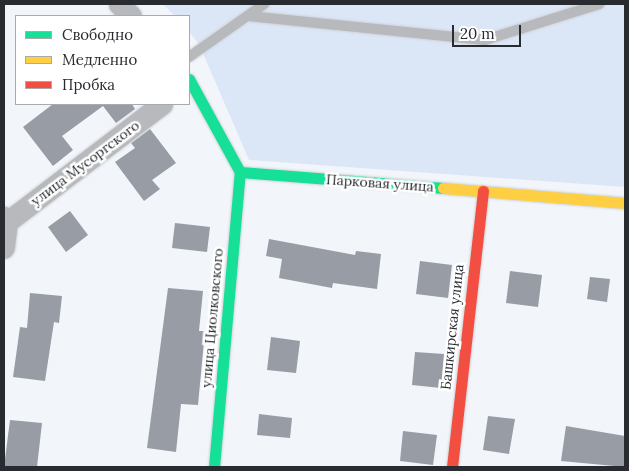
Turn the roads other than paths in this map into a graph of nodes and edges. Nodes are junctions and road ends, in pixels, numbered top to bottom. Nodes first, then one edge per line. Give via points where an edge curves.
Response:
1 (119, 4) edge
2 (264, 4) edge
3 (599, 4) edge
4 (130, 15) edge
5 (248, 16) junction
6 (190, 56) edge
7 (190, 81) edge
8 (161, 105) edge
9 (240, 172) junction
10 (483, 191) junction
11 (625, 203) edge
12 (6, 219) edge
13 (4, 248) edge
14 (214, 467) edge
15 (452, 467) edge

1 - 4 street
2 - 5 lane
3 - 5 lane via 485,40
5 - 6 lane
7 - 9 street
8 - 12 street, улица Мусоргского
9 - 10 street, Парковая улица
9 - 14 street, улица Циолковского
10 - 11 street, Парковая улица
10 - 15 street, Башкирская улица
12 - 13 street

